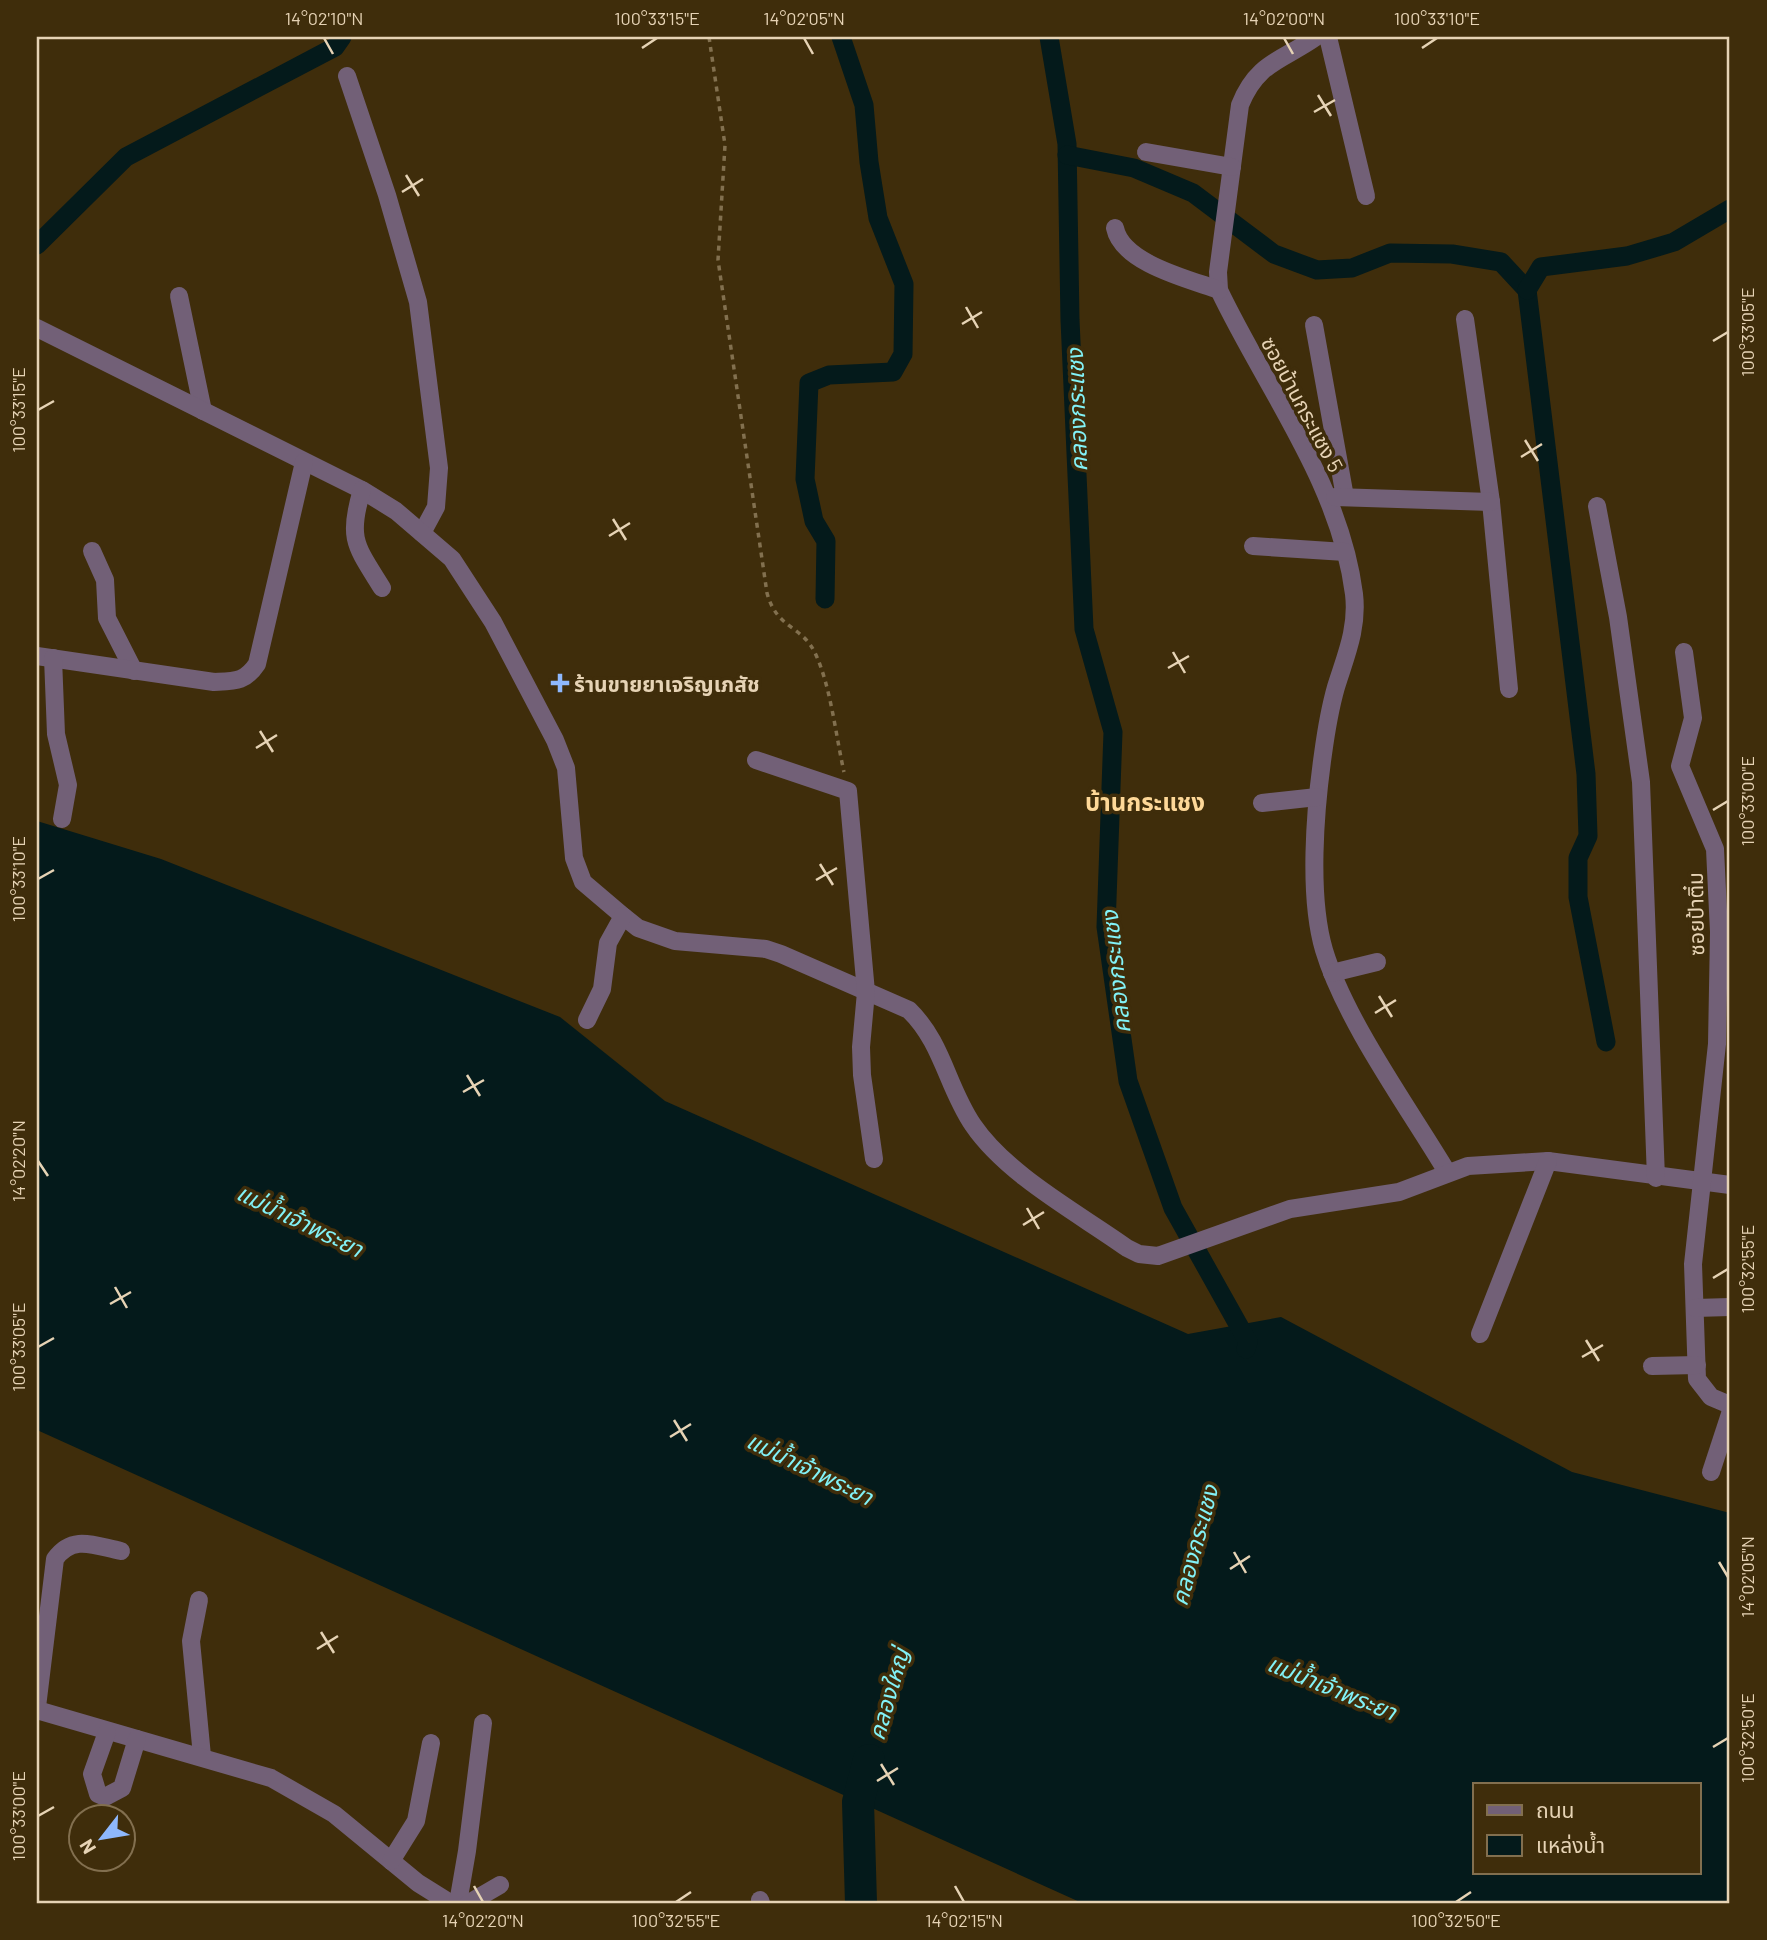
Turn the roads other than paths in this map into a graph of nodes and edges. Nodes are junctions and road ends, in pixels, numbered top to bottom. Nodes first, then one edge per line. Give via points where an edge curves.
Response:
1 (1316, 37) edge
2 (1328, 37) edge
3 (347, 76) dead end
4 (1146, 152) dead end
5 (1232, 167) junction
6 (1366, 196) dead end
7 (1115, 228) dead end
8 (1219, 290) junction
9 (179, 296) dead end
10 (1465, 319) dead end
11 (1314, 325) dead end
12 (37, 328) edge
13 (203, 411) junction
14 (304, 462) junction
15 (362, 490) junction
16 (1325, 496) junction
17 (1345, 497) junction
18 (1491, 502) junction
19 (1597, 506) dead end
20 (422, 533) junction
21 (1253, 546) dead end
22 (92, 551) dead end
23 (1345, 552) junction
24 (382, 588) dead end
25 (1684, 652) dead end
26 (45, 657) edge
27 (134, 671) junction
28 (1509, 689) dead end
29 (45, 704) edge
30 (756, 760) dead end
31 (1317, 797) junction
32 (1262, 803) dead end
33 (62, 819) dead end
34 (622, 916) junction
35 (1377, 962) dead end
36 (1332, 973) junction
37 (866, 992) junction
38 (587, 1020) dead end
39 (874, 1159) dead end
40 (1548, 1161) junction
41 (1447, 1172) junction
42 (1656, 1178) junction
43 (1700, 1183) junction
44 (1730, 1185) edge
45 (1730, 1307) edge
46 (1695, 1308) junction
47 (1480, 1334) dead end
48 (1696, 1365) junction
49 (1652, 1366) dead end
50 (1730, 1405) edge
51 (1730, 1413) edge
52 (1710, 1472) dead end
53 (121, 1551) dead end
54 (199, 1600) dead end
55 (42, 1624) edge
56 (37, 1708) edge
57 (483, 1723) dead end
58 (107, 1731) junction
59 (137, 1739) junction
60 (431, 1743) dead end
61 (202, 1756) junction
62 (391, 1861) junction
63 (500, 1885) dead end
64 (450, 1903) edge
65 (458, 1903) edge
66 (469, 1903) edge

1 - 5 street via 1248,84 1240,105
2 - 6 street
3 - 20 street via 418,302 439,468 436,507
4 - 5 street
5 - 8 street
7 - 8 street via 1124,248 1142,260
8 - 16 street, ซอยบ้านกระแชง 5
9 - 13 street
10 - 18 street
11 - 17 street
12 - 13 street
13 - 14 street
14 - 15 street
14 - 27 street via 257,664 249,676 214,682
15 - 20 street
15 - 24 street via 353,521 355,537
16 - 17 street
16 - 23 street, ซอยบ้านกระแชง 5
17 - 18 street
18 - 28 street
19 - 42 street via 1641,782
20 - 34 street via 452,559 468,583 555,740 566,768 575,858 583,882
21 - 23 street
22 - 27 street via 105,580 107,618
23 - 31 street, ซอยบ้านกระแชง 5 via 1354,595 1354,633 1335,689
25 - 43 street, ซอยป้าติ๋ม via 1693,718 1680,766 1715,849 1719,932 1717,1044
26 - 27 street
26 - 29 street
29 - 33 street via 67,772
30 - 37 street via 848,791
31 - 32 street
31 - 36 street, ซอยบ้านกระแชง 5 via 1316,910
34 - 37 street via 646,932 675,941 766,949
34 - 38 street via 608,943 602,989
35 - 36 street
36 - 41 street, ซอยบ้านกระแชง 5
37 - 39 street via 861,1047
37 - 41 street via 909,1010 926,1027 962,1108 986,1142 1011,1166 1139,1254 1158,1256 1302,1206 1399,1192
40 - 41 street via 1468,1166
40 - 42 street
40 - 47 street
42 - 43 street
43 - 44 street
43 - 46 street, ซอยป้าติ๋ม via 1693,1264
45 - 46 street
46 - 48 street, ซอยป้าติ๋ม
48 - 49 street
48 - 50 street via 1703,1391
51 - 52 street
53 - 55 street via 75,1542 63,1548 55,1559
54 - 61 street via 191,1641
55 - 56 street
56 - 58 street
57 - 65 street
58 - 59 street
58 - 59 street via 92,1774 98,1794 105,1797 122,1788
59 - 61 street
60 - 62 street via 416,1821
61 - 62 street via 271,1778 299,1793 334,1814
62 - 64 street
63 - 66 street

